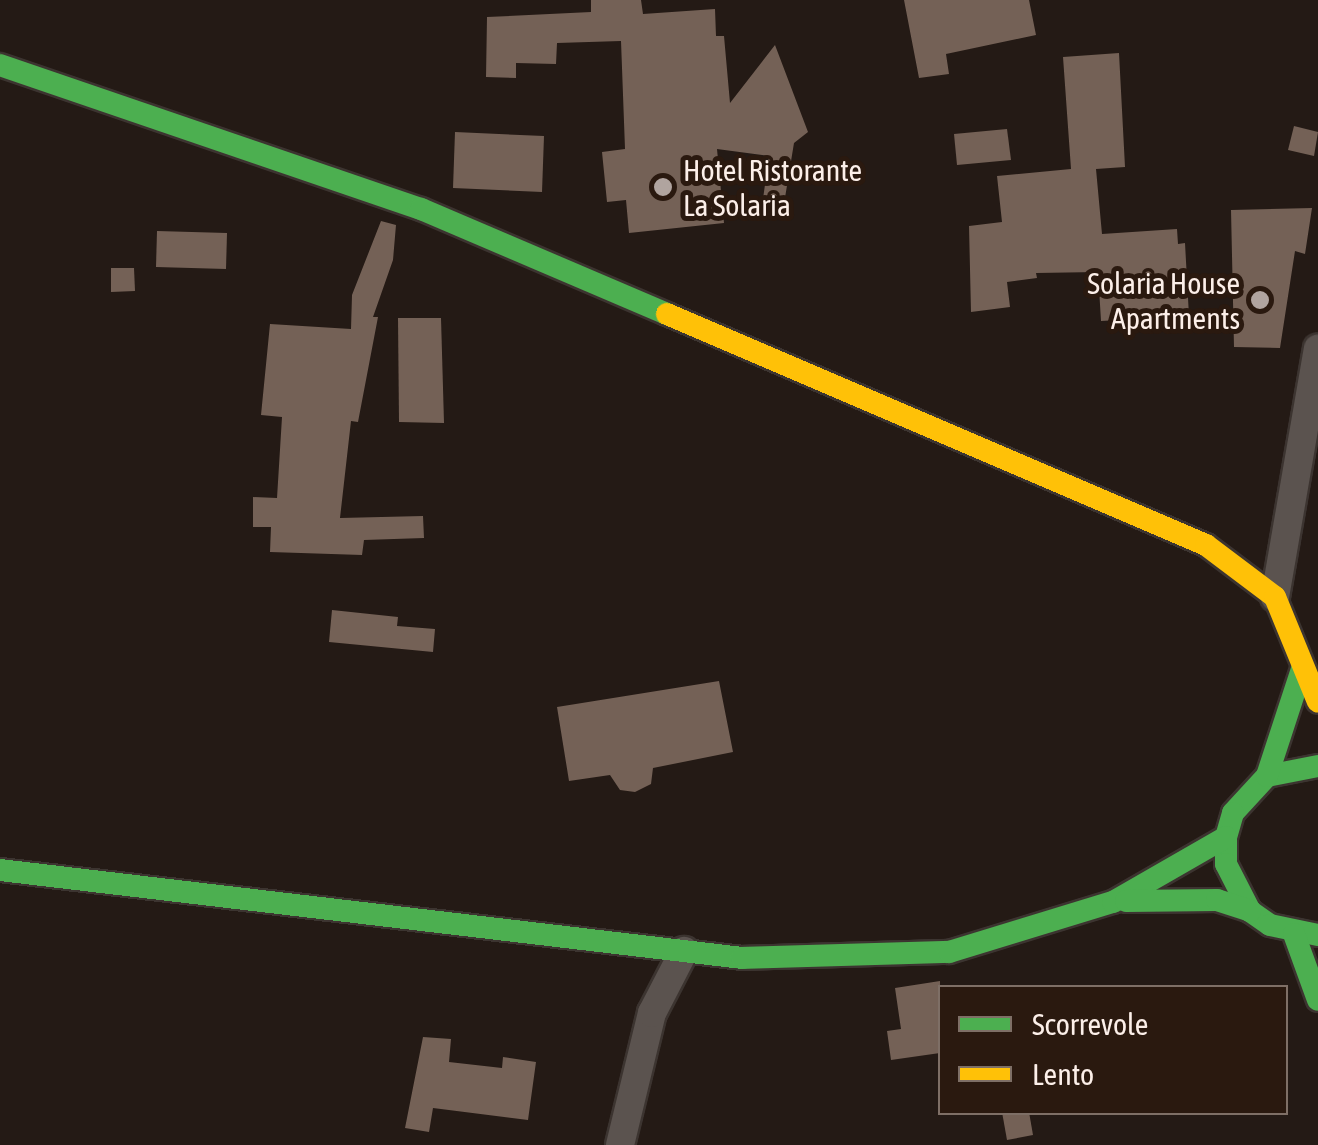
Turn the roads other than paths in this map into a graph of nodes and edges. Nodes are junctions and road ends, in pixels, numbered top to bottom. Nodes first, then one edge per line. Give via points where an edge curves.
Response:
1 (0, 66) edge
2 (1318, 349) edge
3 (1275, 597) junction
4 (1302, 669) junction
5 (1318, 702) edge
6 (1318, 766) edge
7 (1268, 776) junction
8 (1226, 837) junction
9 (0, 870) edge
10 (1114, 902) junction
11 (1250, 911) junction
12 (1294, 934) junction
13 (1318, 935) edge
14 (684, 951) junction
15 (1318, 1000) edge
16 (620, 1145) edge

1 - 3 main road via 421,209 1174,531 1226,556
2 - 3 street
3 - 4 main road
4 - 5 main road
4 - 7 main road
6 - 7 main road
7 - 8 main road via 1234,813
8 - 10 main road
8 - 11 main road via 1226,864
9 - 14 main road
10 - 11 main road via 1217,900
10 - 14 main road via 949,952 742,958
11 - 12 main road
12 - 13 main road
12 - 15 main road
14 - 16 street via 652,1013

